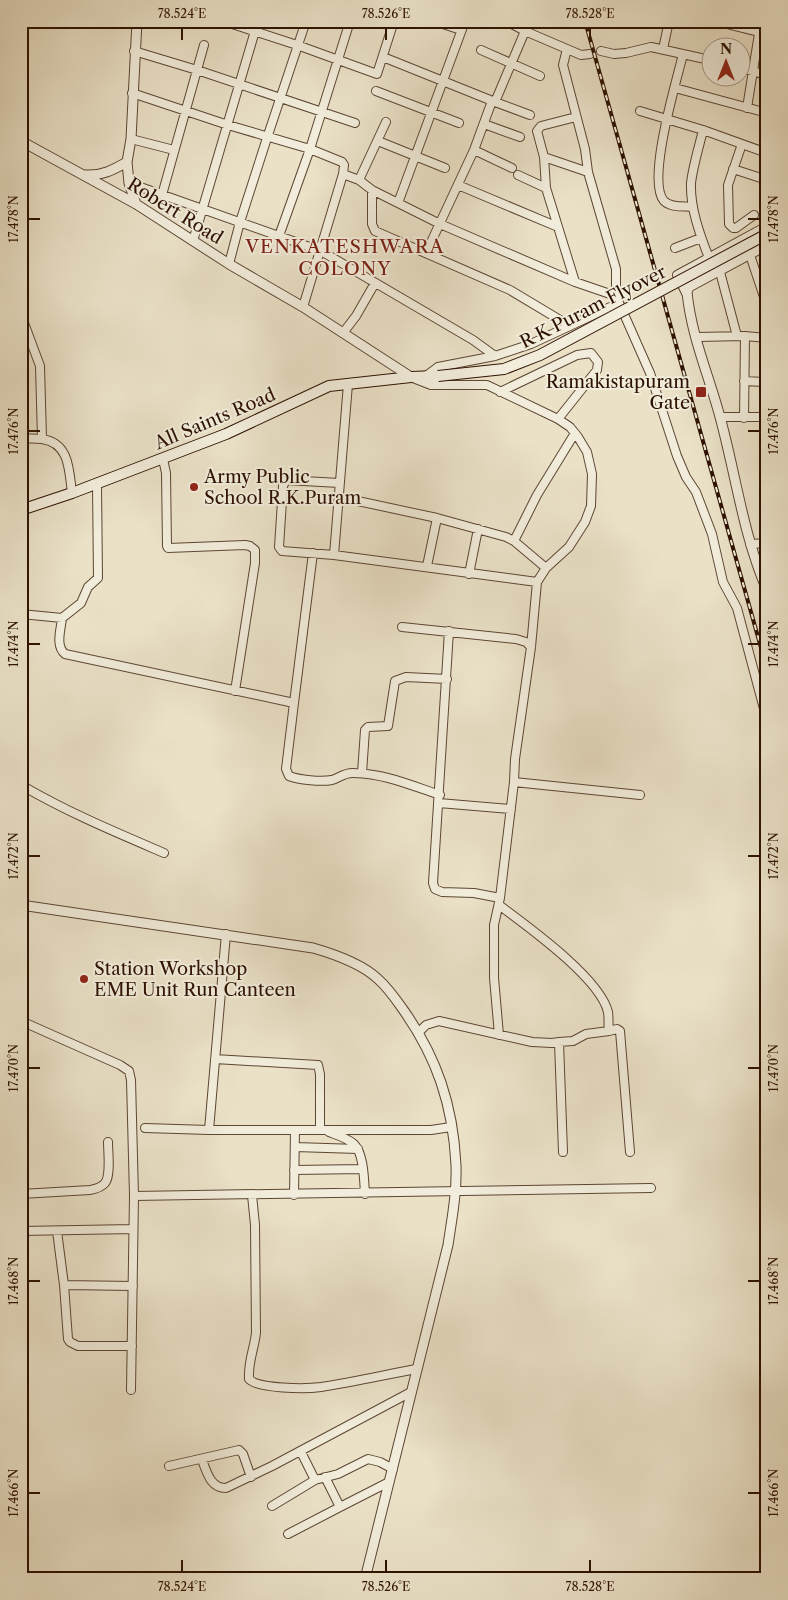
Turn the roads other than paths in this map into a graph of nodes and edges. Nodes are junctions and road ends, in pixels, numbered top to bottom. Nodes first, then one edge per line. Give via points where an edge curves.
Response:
1 (137, 21) edge
2 (223, 21) edge
3 (306, 21) edge
4 (350, 21) edge
5 (394, 21) edge
6 (465, 21) edge
7 (506, 21) edge
8 (669, 21) edge
9 (715, 21) edge
10 (761, 21) edge
11 (437, 22) edge
12 (737, 24) edge
13 (461, 30) junction
14 (255, 31) junction
15 (525, 31) junction
16 (763, 33) edge
17 (204, 45) dead end
18 (297, 45) junction
19 (567, 49) junction
20 (663, 49) junction
21 (481, 50) dead end
22 (134, 51) junction
23 (601, 51) dead end
24 (590, 54) dead end
25 (683, 54) junction
26 (383, 58) junction
27 (700, 58) edge
28 (338, 59) junction
29 (511, 63) junction
30 (197, 70) junction
31 (750, 70) edge
32 (754, 71) junction
33 (767, 75) edge
34 (540, 76) dead end
35 (442, 82) junction
36 (239, 83) junction
37 (675, 88) junction
38 (376, 91) dead end
39 (132, 93) junction
40 (280, 97) junction
41 (493, 101) junction
42 (747, 108) junction
43 (321, 111) junction
44 (640, 111) dead end
45 (184, 112) junction
46 (431, 113) junction
47 (767, 113) edge
48 (530, 115) dead end
49 (576, 117) junction
50 (667, 119) junction
51 (386, 122) dead end
52 (355, 123) dead end
53 (459, 123) dead end
54 (484, 124) junction
55 (228, 125) junction
56 (703, 130) junction
57 (520, 137) dead end
58 (267, 138) junction
59 (131, 139) junction
60 (21, 140) edge
61 (378, 141) junction
62 (742, 144) junction
63 (310, 149) junction
64 (174, 150) junction
65 (474, 150) junction
66 (767, 153) edge
67 (416, 156) junction
68 (544, 157) junction
69 (127, 162) junction
70 (445, 168) dead end
71 (512, 168) dead end
72 (733, 169) junction
73 (588, 172) junction
74 (343, 174) junction
75 (82, 175) junction
76 (518, 175) dead end
77 (359, 180) junction
78 (767, 180) edge
79 (129, 183) junction
80 (458, 185) junction
81 (546, 188) junction
82 (372, 190) junction
83 (162, 195) junction
84 (136, 204) junction
85 (398, 204) junction
86 (693, 207) junction
87 (202, 210) junction
88 (754, 215) dead end
89 (240, 222) junction
90 (440, 224) junction
91 (767, 226) edge
92 (558, 227) junction
93 (767, 234) edge
94 (279, 236) junction
95 (701, 238) junction
96 (193, 241) junction
97 (767, 245) edge
98 (675, 248) dead end
99 (321, 251) junction
100 (426, 253) junction
101 (750, 255) junction
102 (709, 258) junction
103 (229, 264) junction
104 (720, 272) junction
105 (575, 282) junction
106 (375, 283) junction
107 (687, 295) junction
108 (618, 299) junction
109 (767, 306) edge
110 (303, 307) junction
111 (21, 315) edge
112 (570, 326) junction
113 (343, 333) junction
114 (741, 336) junction
115 (696, 337) junction
116 (767, 338) edge
117 (767, 354) edge
118 (494, 356) junction
119 (411, 377) junction
120 (424, 377) junction
121 (744, 381) junction
122 (348, 384) junction
123 (766, 386) edge
124 (500, 392) junction
125 (721, 417) junction
126 (766, 417) edge
127 (744, 418) junction
128 (558, 419) junction
129 (575, 433) junction
130 (21, 438) edge
131 (42, 439) junction
132 (163, 459) junction
133 (339, 483) junction
134 (97, 484) junction
135 (72, 493) junction
136 (339, 497) junction
137 (21, 510) edge
138 (437, 518) junction
139 (478, 529) junction
140 (514, 541) junction
141 (767, 543) edge
142 (750, 544) junction
143 (313, 553) junction
144 (334, 555) junction
145 (427, 566) junction
146 (546, 568) junction
147 (470, 574) junction
148 (538, 582) junction
149 (766, 584) edge
150 (21, 614) edge
151 (62, 618) junction
152 (402, 627) dead end
153 (449, 631) junction
154 (531, 647) junction
155 (446, 679) junction
156 (235, 691) junction
157 (294, 703) junction
158 (767, 720) edge
159 (362, 773) junction
160 (514, 782) junction
161 (21, 785) edge
162 (640, 795) dead end
163 (439, 799) junction
164 (511, 809) junction
165 (164, 853) dead end
166 (499, 902) junction
167 (21, 905) edge
168 (226, 934) junction
169 (21, 1021) edge
170 (609, 1031) junction
171 (419, 1032) junction
172 (499, 1035) junction
173 (559, 1042) junction
174 (215, 1059) junction
175 (451, 1127) junction
176 (145, 1128) dead end
177 (209, 1130) junction
178 (295, 1130) junction
179 (322, 1130) junction
180 (108, 1142) dead end
181 (295, 1147) junction
182 (358, 1149) junction
183 (563, 1152) dead end
184 (630, 1152) dead end
185 (363, 1169) junction
186 (294, 1170) junction
187 (651, 1188) dead end
188 (455, 1192) junction
189 (21, 1194) edge
190 (365, 1194) junction
191 (252, 1195) junction
192 (294, 1195) junction
193 (134, 1196) junction
194 (133, 1229) junction
195 (21, 1231) edge
196 (57, 1231) junction
197 (64, 1285) junction
198 (133, 1286) junction
199 (132, 1346) junction
200 (416, 1369) junction
201 (132, 1390) dead end
202 (411, 1392) junction
203 (300, 1452) junction
204 (202, 1460) junction
205 (169, 1466) dead end
206 (393, 1469) junction
207 (251, 1477) junction
208 (325, 1477) junction
209 (316, 1480) junction
210 (389, 1482) junction
211 (272, 1506) dead end
212 (340, 1506) junction
213 (288, 1534) dead end
214 (365, 1579) edge

1 - 22 street
2 - 14 street
3 - 18 street
4 - 28 street
5 - 26 street
6 - 13 street
7 - 15 street
8 - 20 street
9 - 12 street
10 - 16 street
11 - 13 street
12 - 16 street
13 - 35 street
14 - 18 street
14 - 36 street
15 - 19 street
15 - 29 street
16 - 32 street
17 - 30 street
18 - 28 street
18 - 40 street
19 - 24 street via 581,55
19 - 49 street via 563,65
20 - 23 street via 651,47 614,54
20 - 25 street
21 - 29 street
22 - 30 street
22 - 39 street
25 - 27 street
25 - 37 street
26 - 28 street via 377,74
26 - 35 street
28 - 43 street
29 - 34 street
29 - 41 street
30 - 36 street
30 - 45 street
31 - 32 street
32 - 33 street
32 - 42 street
35 - 41 street
35 - 46 street
36 - 40 street
36 - 55 street
37 - 42 street
37 - 50 street
38 - 46 street
39 - 45 street
39 - 59 street
40 - 43 street
40 - 58 street
41 - 48 street
41 - 54 street
42 - 47 street
43 - 52 street
43 - 63 street
44 - 50 street
45 - 55 street
45 - 64 street
46 - 53 street
46 - 67 street
49 - 68 street via 539,128 537,133
49 - 73 street
50 - 56 street
50 - 86 street via 659,165 660,196 672,206
51 - 61 street
54 - 57 street
54 - 65 street
55 - 58 street
55 - 87 street
56 - 62 street
56 - 86 street via 691,184
58 - 63 street
58 - 89 street
59 - 64 street
59 - 69 street
60 - 75 street, Robert Road
61 - 67 street
61 - 77 street
62 - 66 street
62 - 72 street
63 - 74 street via 342,162
63 - 94 street
64 - 83 street
65 - 71 street
65 - 80 street
67 - 70 street
67 - 85 street
68 - 73 street
68 - 81 street
69 - 75 street via 109,172
69 - 79 street
72 - 78 street
72 - 88 street via 727,190 731,227 736,228
73 - 108 street via 616,269
74 - 77 street
74 - 99 street
75 - 84 street, Robert Road
76 - 81 street
77 - 82 street
79 - 83 street
79 - 84 street
80 - 90 street
80 - 92 street
81 - 92 street
82 - 85 street
82 - 100 street via 375,231
83 - 87 street
84 - 96 street, Robert Road
85 - 90 street
86 - 95 street
87 - 89 street
87 - 96 street
89 - 94 street
89 - 103 street
90 - 100 street
90 - 105 street
91 - 102 street
92 - 105 street
93 - 120 main road, R K Puram Flyover, bridge via 540,355 504,369
94 - 99 street
95 - 98 street
95 - 102 street
96 - 103 street, Robert Road
97 - 101 street
99 - 106 street
99 - 110 street
100 - 112 street via 510,290
101 - 104 street
101 - 109 street
102 - 107 street via 677,276
103 - 110 street, Robert Road
104 - 107 street via 689,287
104 - 114 street
105 - 108 street
106 - 113 street
106 - 118 street via 473,340
107 - 115 street
108 - 112 street
108 - 158 street via 650,373 677,456 696,492 712,534 723,582 737,608
110 - 113 street, Robert Road
111 - 131 street via 40,366
112 - 118 street
113 - 119 street, Robert Road
114 - 115 street
114 - 116 street
114 - 121 street
115 - 125 street
117 - 123 street
118 - 120 street via 438,367
119 - 120 main road, All Saints Road
119 - 122 main road, All Saints Road
119 - 124 street via 432,385 487,385
121 - 123 street
121 - 127 street
122 - 132 main road, All Saints Road via 329,386
122 - 133 street
123 - 126 street
124 - 128 street
124 - 128 street via 577,355 591,353 598,362 597,370
125 - 127 street
125 - 142 street
126 - 127 street
128 - 129 street
129 - 140 street via 537,494
129 - 146 street via 587,452 590,464 591,506 585,522 568,547
130 - 131 street
131 - 135 street via 63,450
132 - 134 main road, All Saints Road
132 - 156 street via 168,548 245,545 254,550 255,563
133 - 136 street
133 - 143 street via 290,479 284,482 279,547 286,552
134 - 135 main road, All Saints Road
134 - 151 street via 98,578 88,587 81,603
135 - 137 main road, All Saints Road
136 - 138 street
136 - 144 street
138 - 139 street
138 - 145 street
139 - 140 street
139 - 147 street
140 - 146 street
141 - 142 street
142 - 149 street
143 - 144 street
143 - 157 street
144 - 145 street
145 - 147 street
146 - 148 street
147 - 148 street
148 - 154 street
150 - 151 street
151 - 156 street via 60,646 65,654
152 - 153 street
153 - 154 street via 522,640
153 - 155 street
154 - 160 street
155 - 159 street via 406,677 395,681 390,724 365,730
155 - 163 street
156 - 157 street
157 - 159 street via 286,769 289,776 297,780 331,780 350,772
159 - 163 street via 400,780
160 - 162 street
160 - 164 street
161 - 165 street via 76,815
163 - 164 street
163 - 166 street via 435,889 474,893
164 - 166 street
166 - 170 street via 593,984 608,1012
166 - 172 street via 493,945
167 - 168 street
168 - 171 street via 338,955 377,978
168 - 174 street
169 - 193 street via 129,1072
170 - 173 street
170 - 184 street via 617,1029 621,1035
171 - 172 street via 426,1025 439,1021
171 - 175 street via 443,1086
172 - 173 street via 532,1042
173 - 183 street
174 - 177 street
174 - 179 street via 318,1065
175 - 179 street via 431,1130
175 - 188 street via 456,1166
176 - 177 street
177 - 178 street
178 - 179 street
178 - 181 street
179 - 182 street via 353,1143
180 - 189 street via 108,1177 100,1187
181 - 182 street
181 - 186 street
182 - 185 street
185 - 186 street
185 - 190 street
186 - 192 street
187 - 188 street
188 - 190 street
188 - 200 street via 448,1245
190 - 192 street
191 - 192 street
191 - 193 street
191 - 200 street via 256,1333 250,1357 251,1382 320,1387
193 - 194 street
194 - 196 street
194 - 198 street
195 - 196 street
196 - 197 street
197 - 198 street
197 - 199 street via 70,1342 78,1346
198 - 199 street
199 - 201 street
200 - 202 street
202 - 203 street
202 - 206 street
203 - 207 street
203 - 209 street
204 - 205 street
204 - 207 street via 210,1480 220,1488
204 - 207 street via 239,1450
206 - 208 street via 368,1459
206 - 210 street
208 - 209 street
208 - 212 street
209 - 211 street
210 - 212 street
210 - 214 street
212 - 213 street

